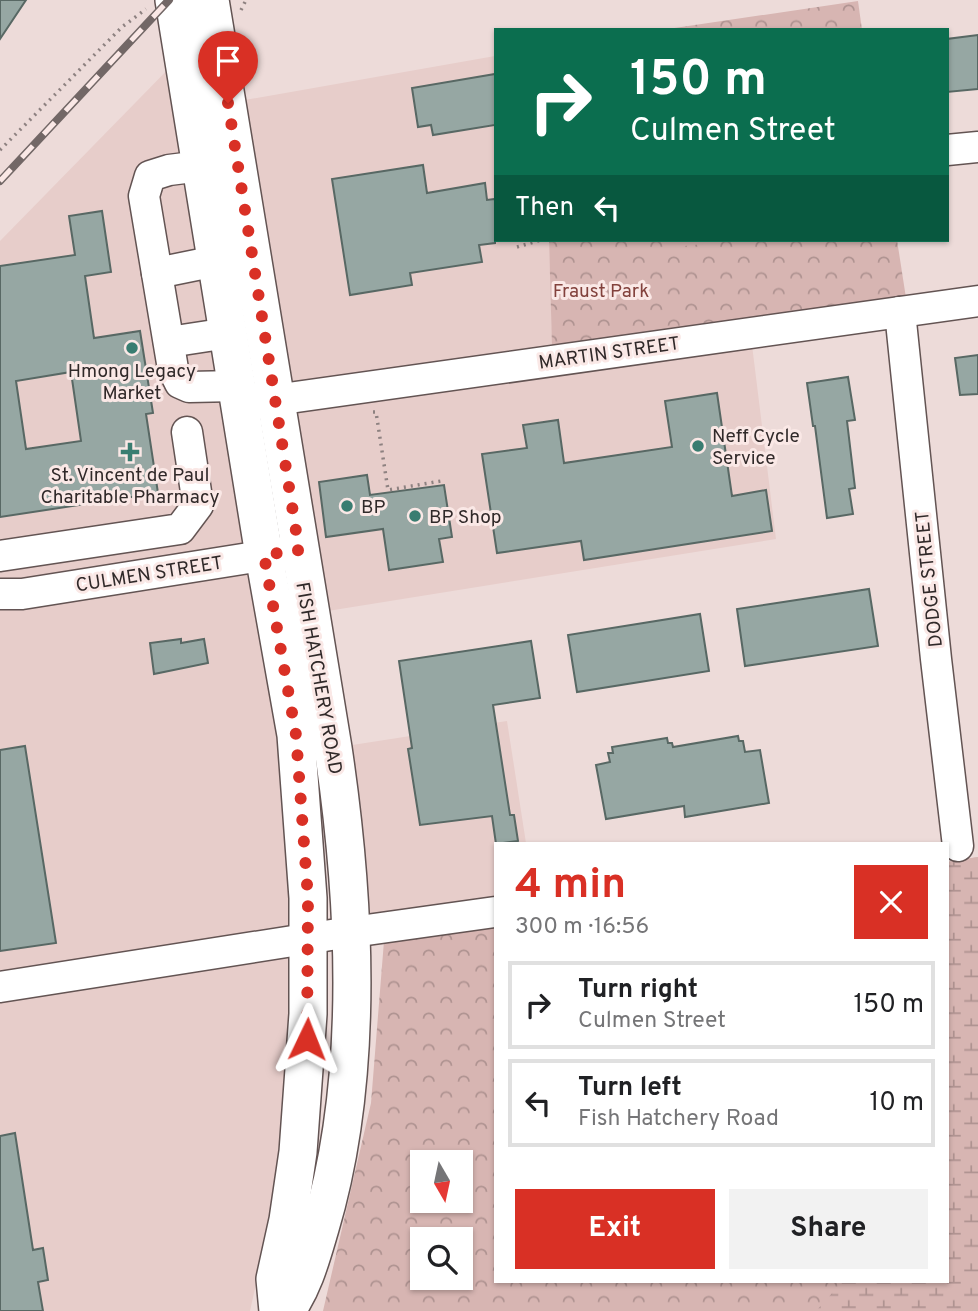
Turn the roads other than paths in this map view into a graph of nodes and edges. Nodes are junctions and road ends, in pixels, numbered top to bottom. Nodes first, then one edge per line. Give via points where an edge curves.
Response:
1 (210, 0) edge
2 (160, 4) edge
3 (978, 147) edge
4 (949, 150) edge
5 (201, 166) junction
6 (216, 261) junction
7 (157, 273) junction
8 (978, 301) edge
9 (900, 312) junction
10 (228, 334) junction
11 (169, 342) junction
12 (238, 396) junction
13 (276, 400) junction
14 (187, 432) dead end
15 (180, 529) junction
16 (281, 552) junction
17 (0, 556) edge
18 (185, 567) junction
19 (0, 594) edge
20 (961, 845) edge
21 (494, 912) edge
22 (331, 935) junction
23 (0, 987) edge
24 (278, 1311) edge
25 (286, 1311) edge

1 - 13 main road, FISH HATCHERY ROAD
2 - 5 main road, FISH HATCHERY ROAD
3 - 4 street
5 - 6 main road, FISH HATCHERY ROAD
5 - 7 street via 150,176 144,197
6 - 7 street
6 - 10 main road, FISH HATCHERY ROAD
7 - 11 street
8 - 9 street, MARTIN STREET
9 - 13 street, MARTIN STREET
9 - 20 street, DODGE STREET via 936,659
10 - 11 street
10 - 12 main road, FISH HATCHERY ROAD
11 - 12 street, MARTIN STREET via 180,383
12 - 13 street, MARTIN STREET
12 - 16 main road, FISH HATCHERY ROAD
13 - 16 main road, FISH HATCHERY ROAD
14 - 15 street via 198,505
15 - 17 street
15 - 18 street
16 - 18 street, CULMEN STREET
16 - 22 main road, FISH HATCHERY ROAD via 343,816
18 - 19 street, CULMEN STREET
21 - 22 street
22 - 23 street
22 - 24 main road, FISH HATCHERY ROAD via 306,1065 296,1163 275,1279
22 - 25 main road, FISH HATCHERY ROAD via 351,1022 342,1122 323,1217 302,1287

